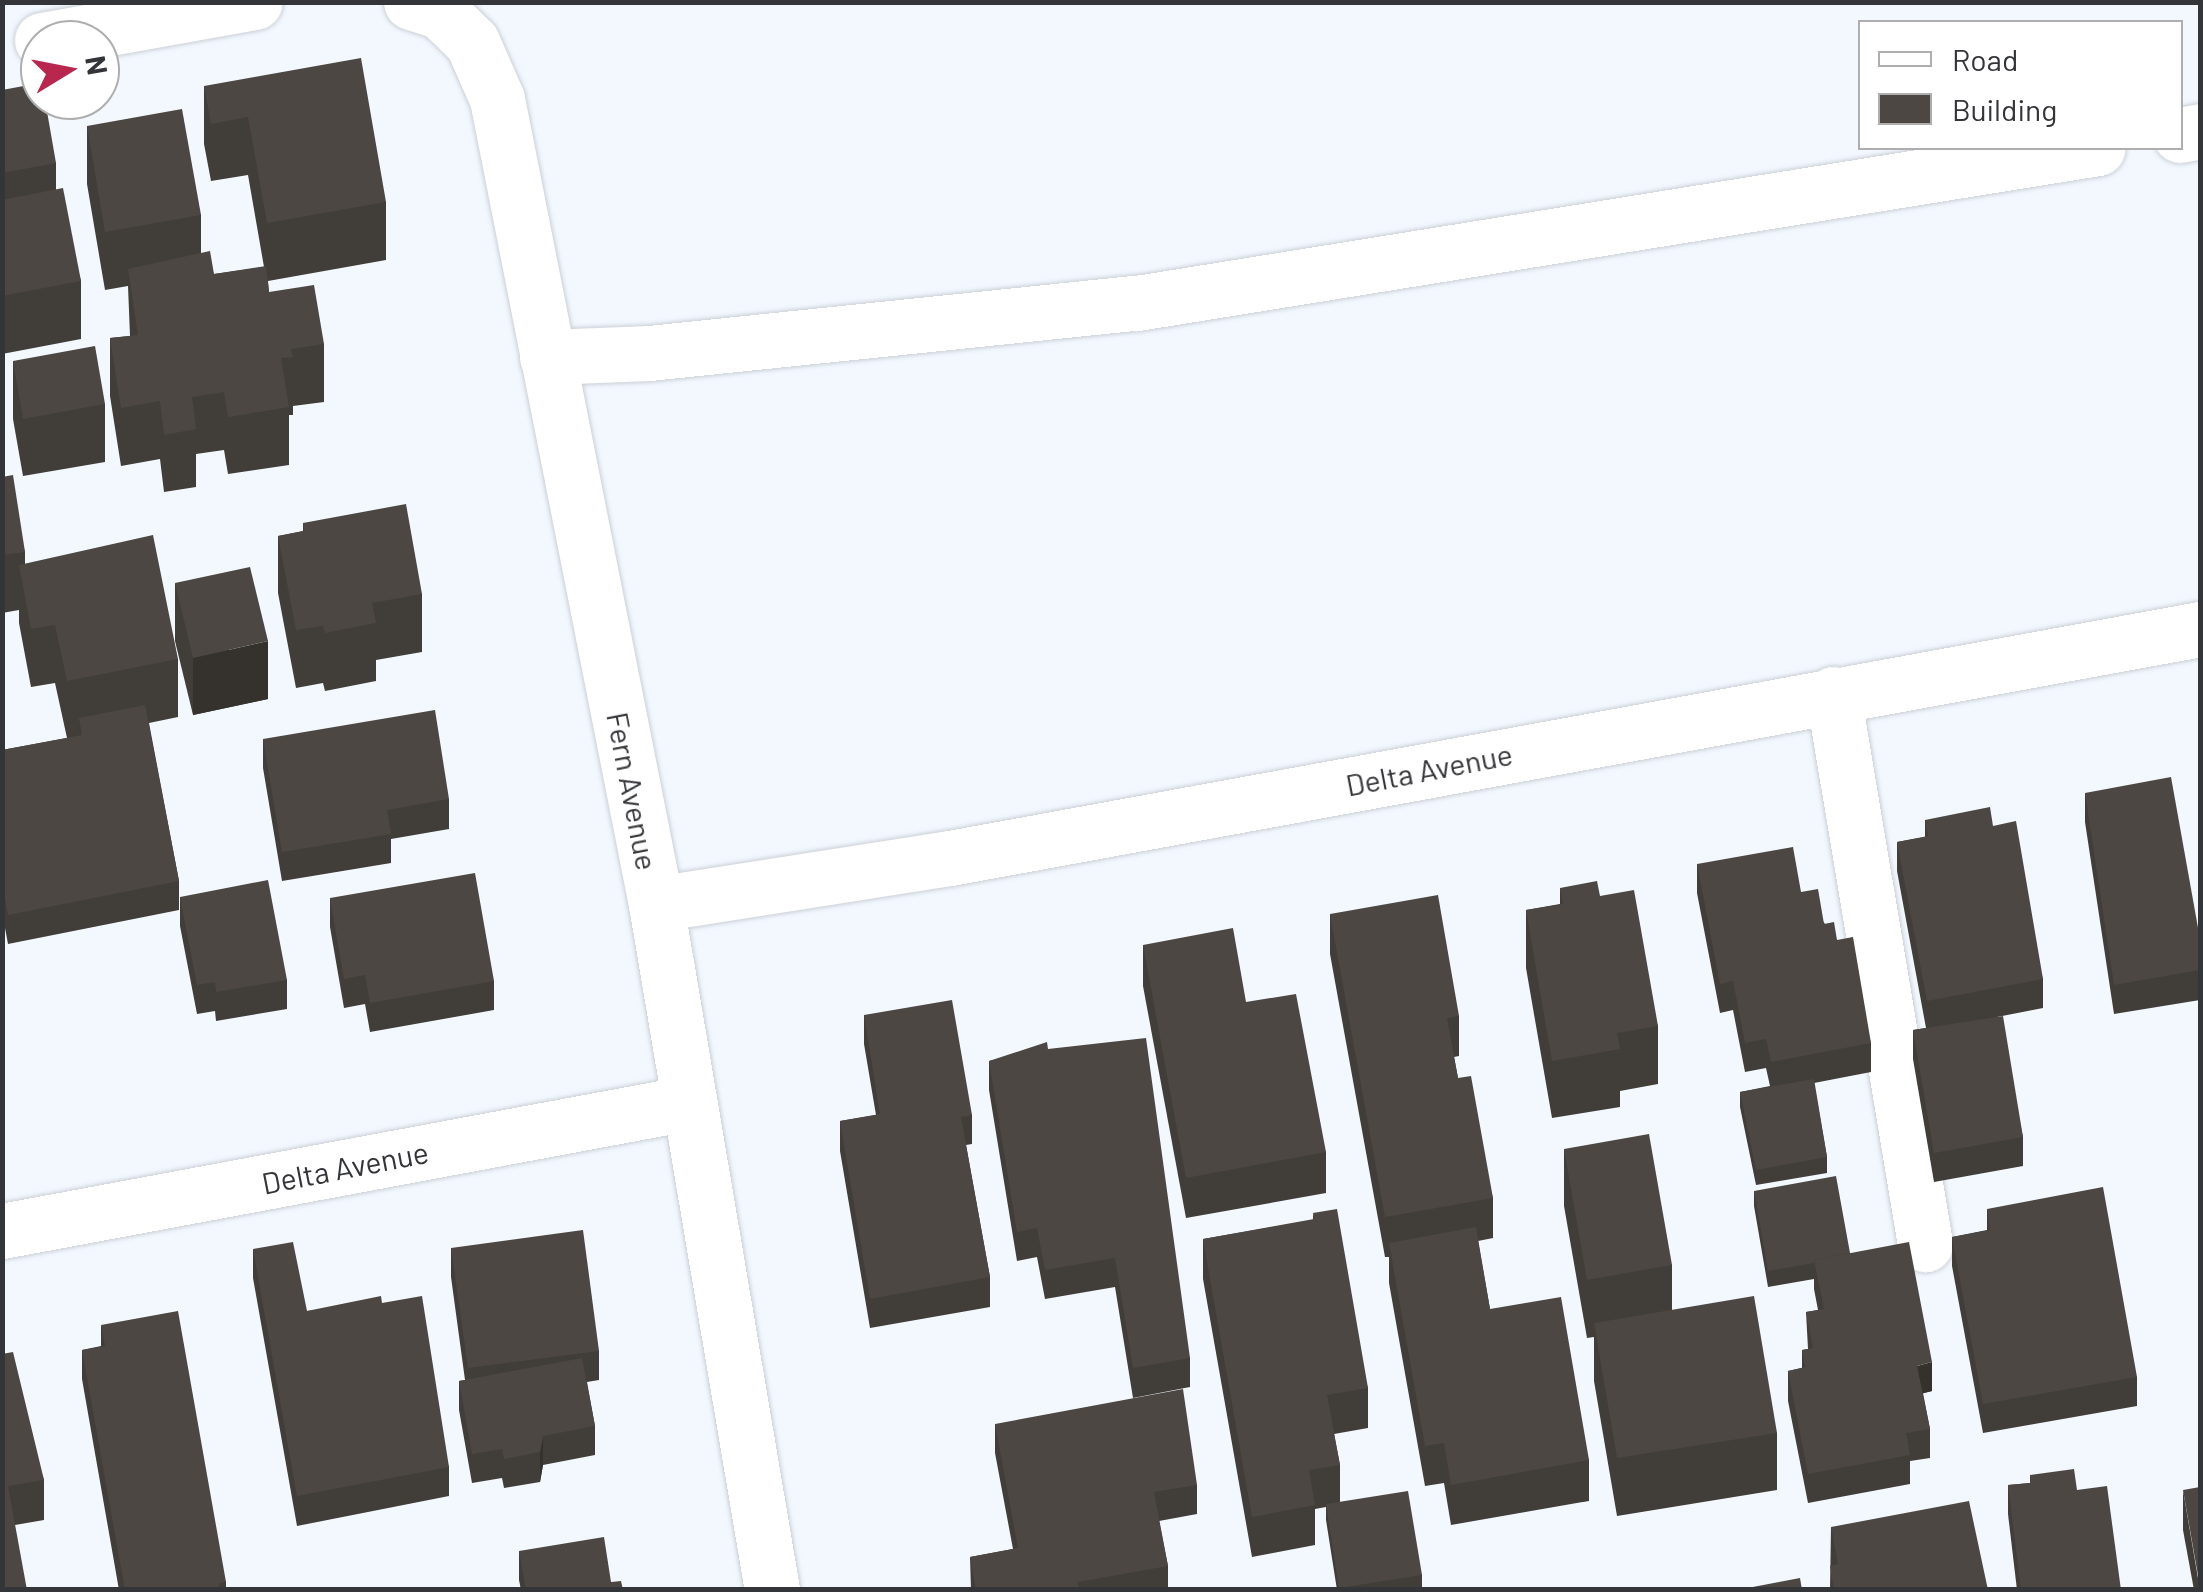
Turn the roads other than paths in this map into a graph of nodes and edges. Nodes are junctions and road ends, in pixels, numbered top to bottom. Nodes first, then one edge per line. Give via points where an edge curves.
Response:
1 (254, 2) edge
2 (426, 7) edge
3 (120, 26) edge
4 (2086, 150) edge
5 (547, 357) junction
6 (2200, 629) edge
7 (1833, 694) junction
8 (656, 904) junction
9 (688, 1103) junction
10 (2, 1231) edge
11 (1925, 1244) dead end
12 (772, 1590) edge

1 - 3 street
2 - 5 street, Fern Avenue via 472,42 498,99
4 - 5 street via 1137,303 649,354
5 - 8 street, Fern Avenue
6 - 7 street, Delta Avenue
7 - 8 street, Delta Avenue via 950,858
7 - 11 street
8 - 9 street, Fern Avenue
9 - 10 street, Delta Avenue
9 - 12 street, Fern Avenue

